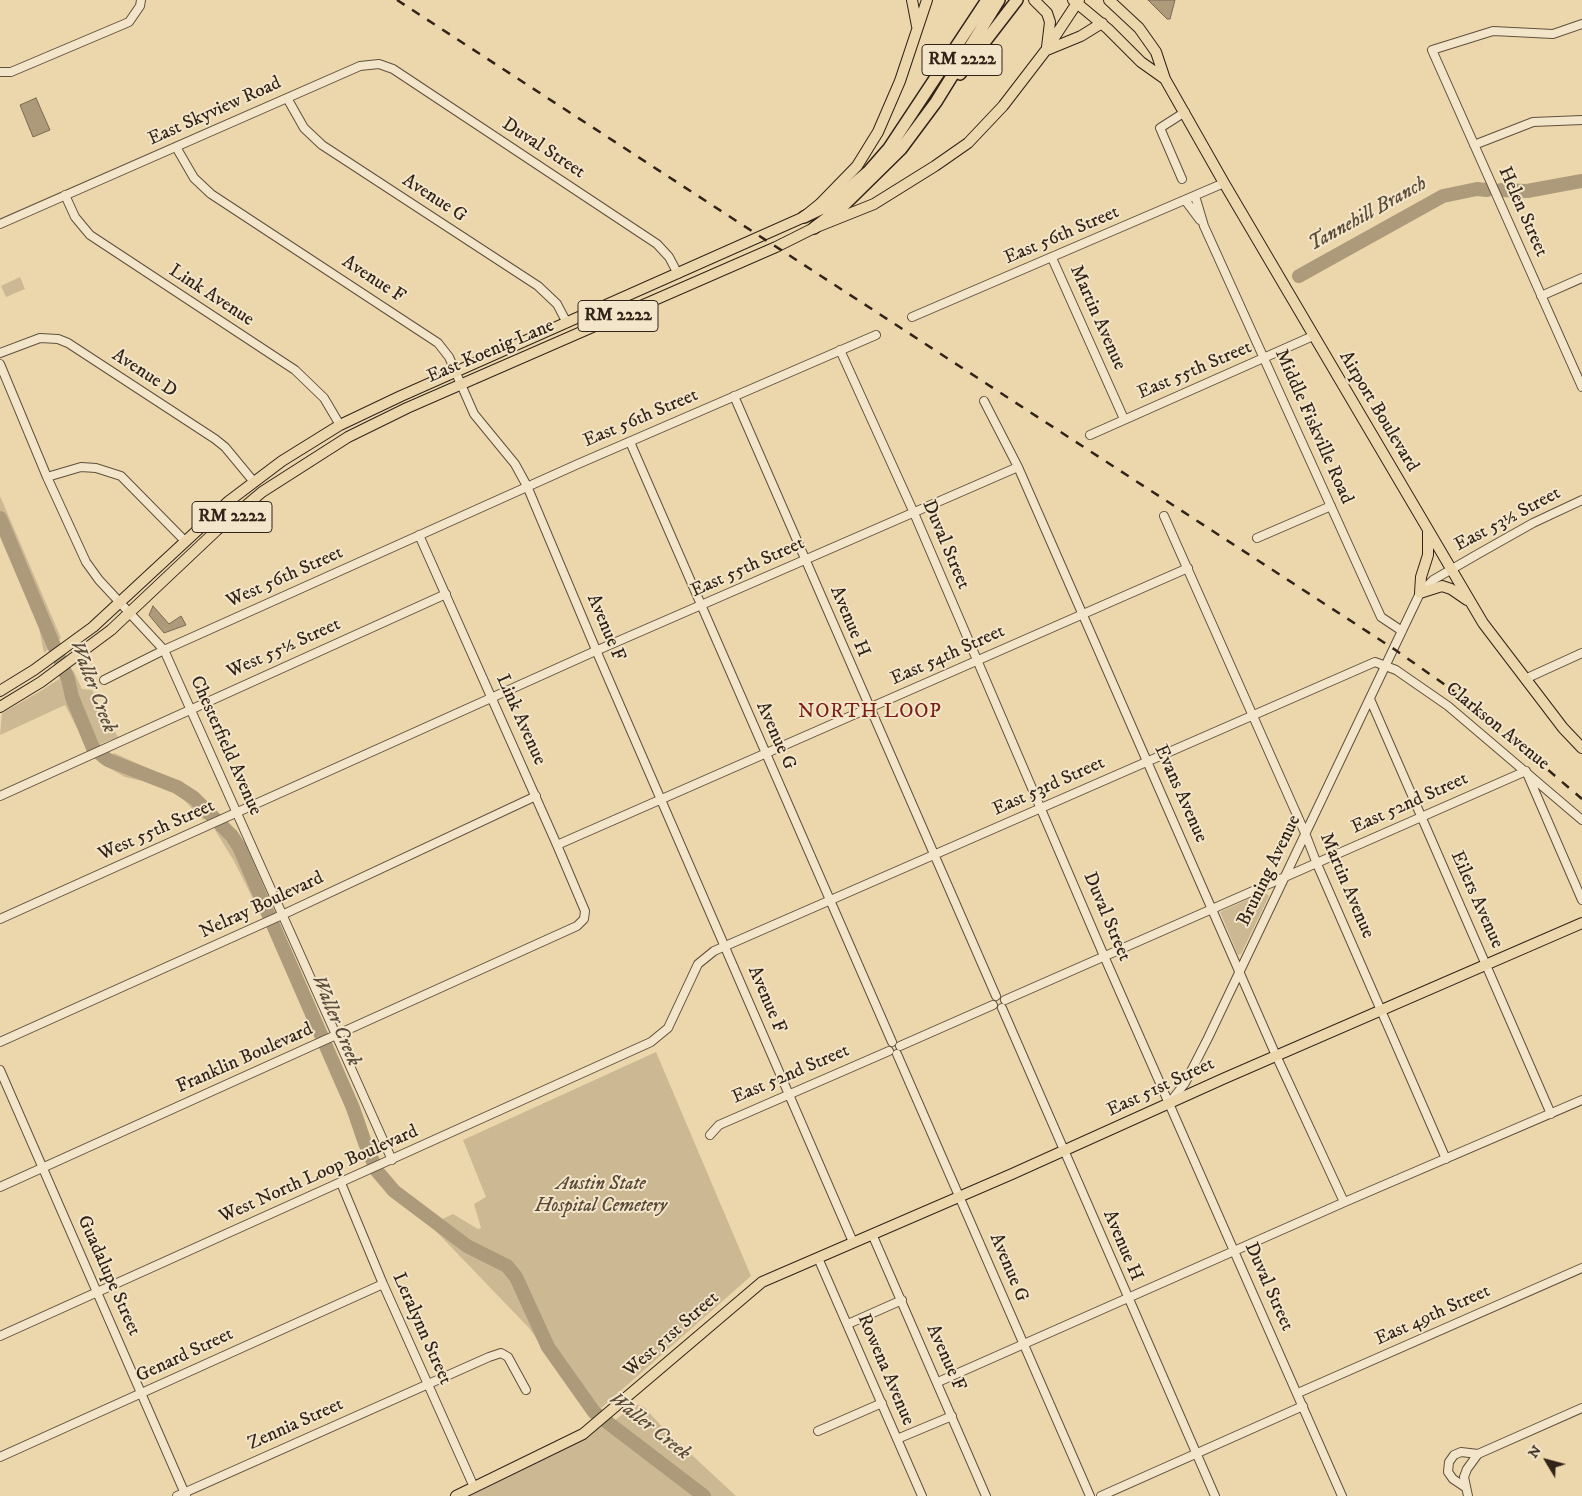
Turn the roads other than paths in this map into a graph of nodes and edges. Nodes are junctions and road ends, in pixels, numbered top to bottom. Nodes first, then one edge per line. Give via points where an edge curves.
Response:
1 (141, 0) edge
2 (912, 0) edge
3 (929, 0) edge
4 (987, 0) edge
5 (999, 0) edge
6 (1017, 0) edge
7 (1034, 0) edge
8 (1109, 0) edge
9 (1118, 0) edge
10 (1076, 1) edge
11 (1124, 13) junction
12 (984, 16) junction
13 (1102, 23) junction
14 (1582, 24) edge
15 (917, 27) junction
16 (1046, 50) junction
17 (379, 64) joint
18 (0, 72) edge
19 (1165, 78) junction
20 (287, 98) junction
21 (936, 102) junction
22 (1185, 112) junction
23 (1582, 120) edge
24 (1474, 145) junction
25 (176, 147) junction
26 (1182, 179) dead end
27 (1224, 183) junction
28 (65, 195) junction
29 (1195, 196) junction
30 (1185, 200) junction
31 (804, 218) junction
32 (0, 224) edge
33 (1204, 226) junction
34 (814, 228) junction
35 (1052, 258) junction
36 (678, 274) junction
37 (1582, 278) edge
38 (1541, 296) junction
39 (912, 317) dead end
40 (567, 323) junction
41 (876, 335) dead end
42 (1313, 336) junction
43 (840, 350) junction
44 (0, 353) edge
45 (1264, 359) junction
46 (0, 364) edge
47 (454, 372) junction
48 (460, 384) junction
49 (1582, 387) edge
50 (734, 396) junction
51 (984, 401) dead end
52 (1124, 419) junction
53 (340, 425) junction
54 (1090, 434) dead end
55 (630, 442) junction
56 (1018, 467) junction
57 (47, 477) junction
58 (254, 482) junction
59 (527, 486) junction
60 (1582, 500) edge
61 (1330, 506) junction
62 (914, 513) junction
63 (1164, 516) dead end
64 (1428, 530) junction
65 (419, 535) junction
66 (1257, 538) dead end
67 (184, 541) junction
68 (805, 560) junction
69 (1188, 568) junction
70 (1450, 570) junction
71 (1420, 593) junction
72 (446, 594) junction
73 (1470, 602) junction
74 (120, 604) junction
75 (701, 606) junction
76 (130, 614) junction
77 (1083, 614) junction
78 (1402, 632) junction
79 (164, 650) junction
80 (596, 651) junction
81 (1582, 653) edge
82 (977, 661) junction
83 (1386, 666) junction
84 (1525, 679) junction
85 (104, 680) dead end
86 (0, 691) edge
87 (492, 698) junction
88 (1370, 700) junction
89 (0, 707) edge
90 (190, 709) junction
91 (869, 709) junction
92 (1253, 715) junction
93 (1582, 748) edge
94 (765, 754) junction
95 (1148, 762) junction
96 (1526, 771) junction
97 (0, 796) edge
98 (536, 796) junction
99 (661, 799) junction
100 (1042, 808) junction
101 (237, 813) junction
102 (1422, 818) junction
103 (1582, 820) edge
104 (1305, 834) junction
105 (557, 845) junction
106 (934, 855) junction
107 (1317, 864) junction
108 (1286, 876) junction
109 (1582, 900) edge
110 (829, 901) junction
111 (1213, 907) junction
112 (282, 915) junction
113 (0, 919) edge
114 (584, 919) joint
115 (1582, 923) edge
116 (725, 946) junction
117 (1104, 956) junction
118 (1487, 964) junction
119 (1240, 969) junction
120 (996, 996) junction
121 (1005, 1000) junction
122 (993, 1005) junction
123 (1002, 1008) junction
124 (1382, 1010) junction
125 (335, 1036) junction
126 (0, 1042) edge
127 (896, 1050) junction
128 (1277, 1056) junction
129 (0, 1070) edge
130 (789, 1094) junction
131 (1582, 1100) edge
132 (1170, 1103) junction
133 (1552, 1114) junction
134 (710, 1135) dead end
135 (1064, 1151) junction
136 (392, 1160) junction
137 (1446, 1160) junction
138 (43, 1168) junction
139 (341, 1182) junction
140 (0, 1187) edge
141 (960, 1197) junction
142 (1344, 1202) junction
143 (872, 1234) junction
144 (853, 1242) junction
145 (1233, 1251) junction
146 (818, 1258) junction
147 (1582, 1268) edge
148 (383, 1284) junction
149 (755, 1286) joint
150 (97, 1292) junction
151 (902, 1300) junction
152 (1128, 1300) junction
153 (848, 1324) junction
154 (0, 1336) edge
155 (1024, 1344) junction
156 (938, 1382) junction
157 (428, 1385) junction
158 (526, 1390) dead end
159 (1298, 1393) junction
160 (142, 1394) junction
161 (882, 1403) junction
162 (1303, 1406) junction
163 (1582, 1408) edge
164 (952, 1416) junction
165 (818, 1431) dead end
166 (897, 1439) junction
167 (1196, 1454) junction
168 (1478, 1454) junction
169 (0, 1457) edge
170 (474, 1487) junction
171 (1464, 1487) junction
172 (183, 1495) edge
173 (456, 1496) edge
174 (922, 1496) edge
175 (986, 1496) edge
176 (1090, 1496) edge
177 (1101, 1496) edge
178 (1215, 1496) edge
179 (1342, 1496) edge
180 (1468, 1496) edge

1 - 18 street via 129,22 11,72
2 - 15 main road
3 - 15 main road, East Koenig Lane
4 - 12 highway, RM 2222
5 - 12 highway, RM 2222
6 - 21 highway
7 - 16 main road via 1047,13 1050,22
8 - 11 main road, Airport Boulevard
9 - 11 main road
10 - 13 main road, Airport Boulevard
10 - 16 main road, East Koenig Lane
11 - 19 main road, Airport Boulevard via 1156,52
12 - 21 highway, RM 2222
12 - 31 highway, RM 2222 via 889,148 868,172 829,205
13 - 16 main road via 1081,36
13 - 19 main road, Airport Boulevard via 1141,62
14 - 24 street, Helen Street via 1552,34 1493,31 1432,50
15 - 31 main road, East Koenig Lane via 900,81 878,132 857,166
16 - 34 main road, East Koenig Lane via 1003,106 968,143 882,199
17 - 20 street, East Skyview Road via 360,66
17 - 36 street, Duval Street via 393,69 657,244
19 - 22 main road, Airport Boulevard
20 - 25 street, East Skyview Road
20 - 40 street, Avenue G via 304,128 322,145 538,286 557,304
21 - 34 highway, RM 2222 via 901,149 871,181
22 - 26 street via 1160,128
22 - 27 main road, Airport Boulevard
23 - 24 street via 1533,122
24 - 38 street, Helen Street
25 - 28 street, East Skyview Road
25 - 47 street, Avenue F via 202,187 432,338 444,350
27 - 29 street, East 56th Street
27 - 42 main road, Airport Boulevard
28 - 32 street, East Skyview Road
28 - 53 street, Link Avenue via 90,235 295,370 324,398
29 - 30 street, East 56th Street
29 - 33 street, Middle Fiskville Road
30 - 33 street, Middle Fiskville Road
30 - 35 street, East 56th Street
31 - 36 main road, East Koenig Lane / RM 2222
33 - 45 street, Middle Fiskville Road
34 - 48 main road, East Koenig Lane / RM 2222
35 - 39 street, East 56th Street
35 - 52 street, Martin Avenue
36 - 40 main road, East Koenig Lane / RM 2222
37 - 38 street
38 - 49 street, Helen Street
40 - 47 main road, East Koenig Lane / RM 2222
41 - 43 street, East 56th Street
42 - 45 street, East 55th Street
42 - 64 main road, Airport Boulevard
43 - 50 street, East 56th Street
43 - 62 street, Duval Street
44 - 58 street, Avenue D via 40,338 68,343 215,439
45 - 52 street, East 55th Street
45 - 61 street, Middle Fiskville Road
46 - 57 street, Chesterfield Avenue
47 - 48 street, Avenue F
47 - 53 main road, East Koenig Lane / RM 2222
48 - 59 street, Avenue F via 474,414 514,461
48 - 76 main road, East Koenig Lane / RM 2222 via 348,437 290,473 238,511
50 - 55 street, East 56th Street
50 - 68 street, Avenue H
51 - 56 street, Evans Avenue
52 - 54 street, East 55th Street
53 - 58 main road, RM 2222
55 - 59 street, East 56th Street
55 - 75 street, Avenue G
56 - 62 street, East 55th Street
56 - 77 street, Evans Avenue
57 - 67 street via 81,467 121,476
57 - 74 street, Chesterfield Avenue via 86,562
58 - 67 main road, RM 2222
59 - 65 street, East 56th Street
59 - 80 street, Avenue F
60 - 70 street, East 53½ Street via 1533,523
61 - 66 street
61 - 78 street, Middle Fiskville Road via 1381,617
62 - 68 street, East 55th Street
62 - 82 street, Duval Street
63 - 69 street, Martin Avenue
64 - 70 main road, Airport Boulevard
64 - 71 main road via 1428,555
65 - 72 street, Link Avenue
65 - 79 street, West 56th Street
67 - 74 main road, RM 2222
68 - 75 street, East 55th Street
68 - 91 street, Avenue H
69 - 77 street, East 54th Street
69 - 92 street, Martin Avenue
70 - 71 street
70 - 73 main road, Airport Boulevard
71 - 73 main road via 1442,586
71 - 78 street
72 - 87 street, Link Avenue
72 - 90 street, West 55½ Street
73 - 84 main road, Airport Boulevard via 1491,636
74 - 76 street, Chesterfield Avenue
74 - 86 main road, RM 2222 via 65,648
75 - 80 street, East 55th Street
75 - 94 street, Avenue G
76 - 79 street, Chesterfield Avenue
76 - 89 main road, RM 2222 via 71,661
77 - 82 street, East 54th Street
77 - 95 street, Evans Avenue
78 - 83 street, Bruning Avenue
79 - 85 street, West 56th Street
79 - 90 street, Chesterfield Avenue
80 - 87 street, East 55th Street
80 - 99 street, Avenue F
81 - 84 street
82 - 91 street, East 54th Street
82 - 100 street, Duval Street
83 - 88 street, Bruning Avenue
83 - 92 street, East 53rd Street via 1375,662
83 - 96 street, Clarkson Avenue via 1448,706
84 - 93 main road, Airport Boulevard
87 - 98 street, Link Avenue
87 - 101 street, West 55th Street
88 - 102 street, Eilers Avenue
88 - 104 street, Bruning Avenue
90 - 97 street, West 55½ Street
90 - 101 street, Chesterfield Avenue
91 - 94 street, East 54th Street
91 - 106 street, Avenue H
92 - 95 street, East 53rd Street
92 - 104 street, Martin Avenue
94 - 99 street, East 54th Street
94 - 110 street, Avenue G
95 - 100 street, East 53rd Street
95 - 111 street, Evans Avenue
96 - 102 street, East 52nd Street
96 - 103 street, Clarkson Avenue
96 - 109 street
98 - 105 street, Link Avenue
98 - 112 street, Nelray Boulevard
99 - 105 street, East 54th Street
99 - 116 street, Avenue F
100 - 106 street, East 53rd Street
100 - 117 street, Duval Street
101 - 112 street, Chesterfield Avenue
101 - 113 street, West 55th Street
102 - 107 street, East 52nd Street
102 - 118 street, Eilers Avenue
104 - 107 street, Martin Avenue
104 - 108 street, Bruning Avenue
105 - 114 street, Link Avenue via 585,911
106 - 110 street, East 53rd Street
106 - 120 street, Avenue H
107 - 108 street, East 52nd Street
107 - 124 street, Martin Avenue
108 - 111 street, East 52nd Street
108 - 119 street, Bruning Avenue
110 - 116 street, East 53rd Street
110 - 127 street, Avenue G via 892,1042 898,1043
111 - 117 street, East 52nd Street
111 - 119 street, Evans Avenue
112 - 125 street, Chesterfield Avenue
112 - 126 street, Nelray Boulevard
114 - 125 street, Franklin Boulevard via 577,926
115 - 118 main road, East 51st Street
116 - 130 street, Avenue F
116 - 136 street, West North Loop Boulevard via 698,964 668,1028 651,1042
117 - 121 street, East 52nd Street
117 - 132 street, Duval Street
118 - 124 main road, East 51st Street
118 - 133 street, Eilers Avenue
119 - 128 street, Evans Avenue
119 - 132 street, Bruning Avenue via 1185,1084
120 - 121 street
120 - 122 street
121 - 123 street
122 - 123 street
122 - 127 street, East 52nd Street
123 - 135 street, Avenue H
124 - 128 main road, East 51st Street
124 - 137 street, Martin Avenue
125 - 136 street, Chesterfield Avenue
125 - 138 street, Franklin Boulevard
127 - 130 street, East 52nd Street
127 - 141 street, Avenue G
128 - 132 main road, East 51st Street
128 - 142 street, Evans Avenue
129 - 138 street, Guadalupe Street
130 - 134 street, East 52nd Street via 719,1125
130 - 144 street, Avenue F
131 - 133 street
132 - 135 main road, East 51st Street
132 - 145 street, Duval Street
133 - 137 street
135 - 141 main road, East 51st Street
135 - 152 street, Avenue H
136 - 139 street, West North Loop Boulevard
137 - 142 street
138 - 140 street, Franklin Boulevard
138 - 150 street, Guadalupe Street
139 - 148 street, Leralynn Street
139 - 150 street, West North Loop Boulevard
141 - 143 main road, East 51st Street
141 - 155 street, Avenue G
142 - 145 street
143 - 144 main road, East 51st Street
143 - 151 street, Avenue F
144 - 146 main road, East 51st Street
145 - 152 street
145 - 159 street, Duval Street
146 - 149 main road, East 51st Street
146 - 153 street, Rowena Avenue
147 - 159 street, East 49th Street
148 - 157 street, Leralynn Street
148 - 160 street, Genard Street
149 - 170 main road, West 51st Street via 595,1425 573,1440
150 - 154 street, West North Loop Boulevard
150 - 160 street, Guadalupe Street
151 - 153 street
151 - 156 street, Avenue F
152 - 155 street
152 - 167 street, Avenue H
153 - 161 street, Rowena Avenue
155 - 156 street
155 - 176 street, Avenue G
156 - 164 street, Avenue F
157 - 158 street, Zennia Street via 502,1353 508,1357
157 - 170 street, Leralynn Street
157 - 172 street, Zennia Street
159 - 162 street, Duval Street
160 - 169 street, Genard Street
160 - 172 street, Guadalupe Street
161 - 165 street
161 - 166 street, Rowena Avenue
162 - 167 street
162 - 179 street, Duval Street
163 - 168 street
164 - 166 street
164 - 175 street, Avenue F
166 - 174 street, Rowena Avenue
167 - 177 street
167 - 178 street, Avenue H
168 - 171 street via 1467,1469
168 - 171 street via 1461,1452 1449,1462 1448,1472
170 - 173 main road, West 51st Street
171 - 180 street

